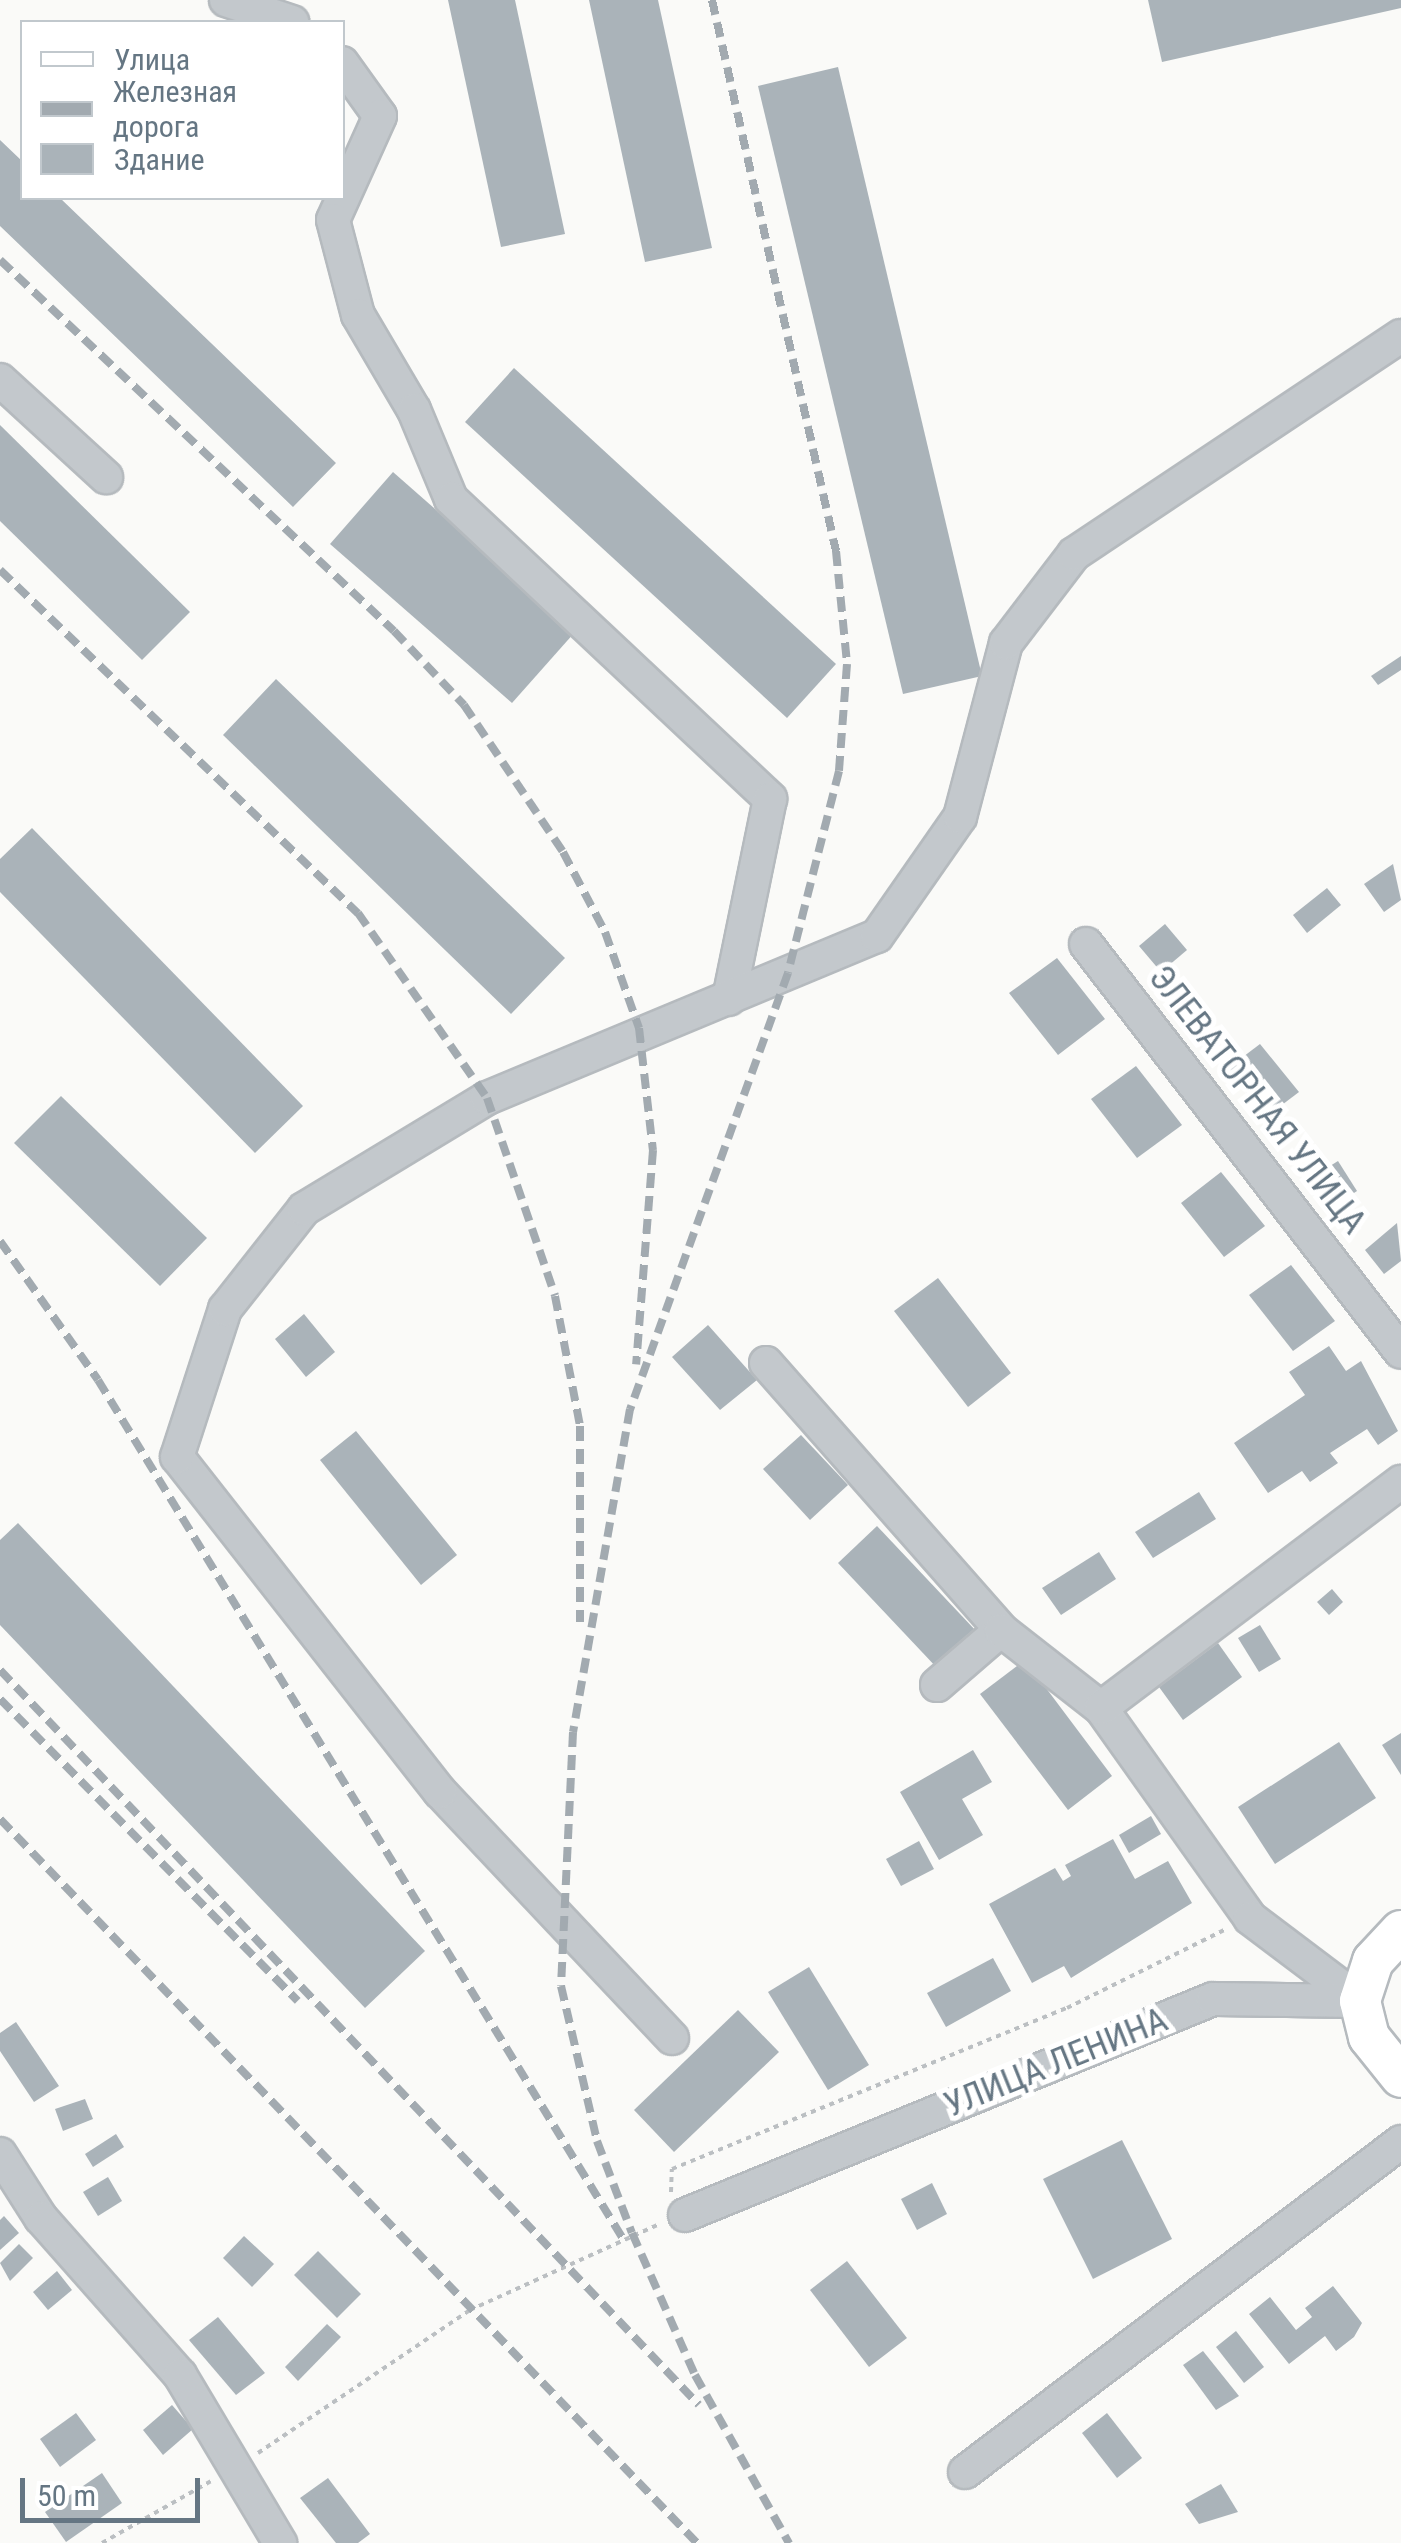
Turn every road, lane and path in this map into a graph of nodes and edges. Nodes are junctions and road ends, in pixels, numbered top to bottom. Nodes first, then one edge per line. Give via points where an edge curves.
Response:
1 (226, 0) edge
2 (286, 20) edge
3 (345, 67) edge
4 (345, 193) edge
5 (342, 200) edge
6 (1401, 336) edge
7 (0, 380) edge
8 (106, 478) dead end
9 (1086, 944) dead end
10 (729, 999) junction
11 (1401, 1352) edge
12 (766, 1364) dead end
13 (1401, 1482) edge
14 (1001, 1630) junction
15 (938, 1686) dead end
16 (1101, 1708) junction
17 (1250, 1918) junction
18 (1401, 1931) edge
19 (1360, 2001) junction
20 (672, 2038) dead end
21 (1401, 2076) edge
22 (1401, 2142) edge
23 (0, 2154) edge
24 (686, 2215) junction
25 (238, 2466) junction
26 (965, 2472) dead end
27 (102, 2543) edge
28 (280, 2543) edge

1 - 2 street
3 - 4 street via 380,116
5 - 10 street via 333,220 358,315 414,410 451,499 770,800
6 - 10 street via 1074,554 1006,643 960,817 877,936
7 - 8 street
9 - 11 street, ЭЛЕВАТОРНАЯ УЛИЦА
10 - 20 street via 639,1028 487,1098 304,1209 225,1309 177,1457 440,1792
12 - 14 street
13 - 16 street
14 - 15 street
14 - 16 street
16 - 17 street
17 - 19 street
17 - 24 path via 1067,2008 672,2169 667,2184
18 - 19 main road via 1373,1960
19 - 21 main road via 1369,2037
19 - 24 street, УЛИЦА ЛЕНИНА via 1213,1999
22 - 26 street
23 - 25 street via 41,2218 180,2376
24 - 25 path via 470,2310
25 - 27 path
25 - 28 street

